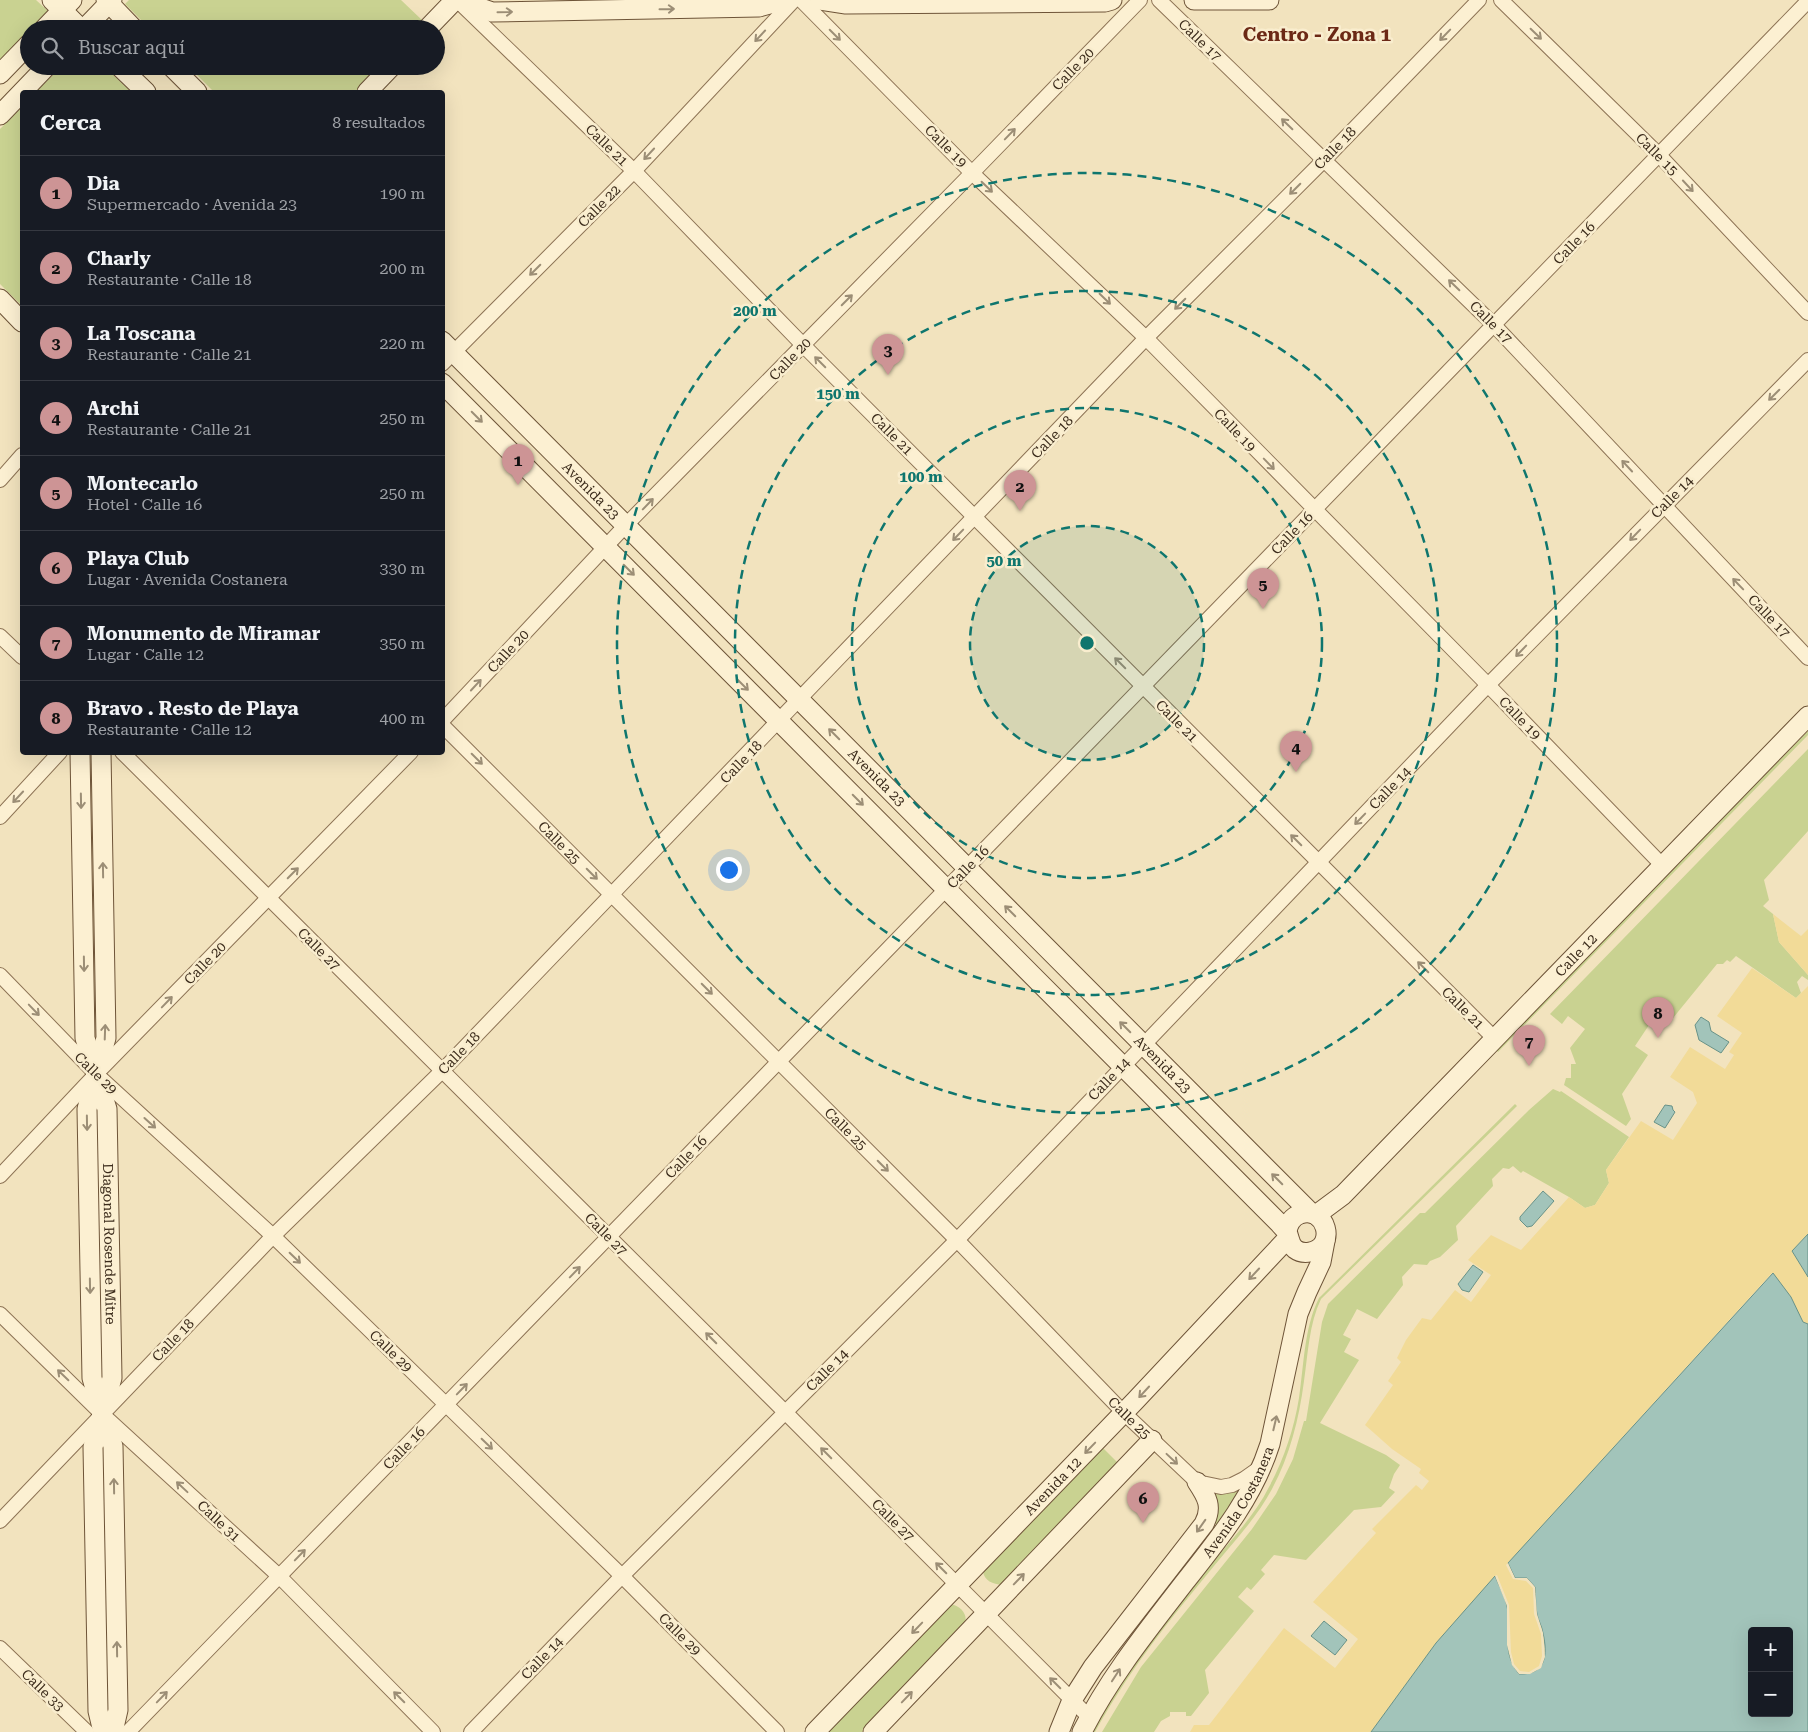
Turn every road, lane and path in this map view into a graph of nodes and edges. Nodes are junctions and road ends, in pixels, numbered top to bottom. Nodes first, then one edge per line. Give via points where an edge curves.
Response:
1 (457, 0) edge
2 (784, 0) edge
3 (794, 0) edge
4 (801, 0) edge
5 (820, 0) edge
6 (1112, 0) edge
7 (1140, 0) edge
8 (1159, 0) edge
9 (1194, 0) edge
10 (1269, 0) edge
11 (1478, 0) edge
12 (1501, 0) edge
13 (109, 1) edge
14 (1808, 1) edge
15 (62, 3) edge
16 (50, 20) edge
17 (75, 20) edge
18 (91, 20) edge
19 (126, 20) edge
20 (436, 20) edge
21 (20, 53) edge
22 (0, 74) edge
23 (38, 75) edge
24 (128, 75) edge
25 (180, 75) edge
26 (384, 75) edge
27 (24, 90) edge
28 (144, 90) edge
29 (195, 90) edge
30 (370, 90) edge
31 (20, 94) edge
32 (0, 115) edge
33 (1659, 155) junction
34 (1324, 160) junction
35 (634, 171) junction
36 (972, 173) junction
37 (0, 299) edge
38 (1808, 313) edge
39 (20, 320) edge
40 (1494, 324) junction
41 (1146, 338) junction
42 (803, 345) junction
43 (446, 353) edge
44 (1808, 360) edge
45 (445, 386) edge
46 (20, 457) edge
47 (0, 480) edge
48 (1664, 506) junction
49 (1314, 510) junction
50 (974, 517) junction
51 (626, 525) junction
52 (606, 547) junction
53 (0, 636) edge
54 (20, 655) edge
55 (1808, 658) edge
56 (1488, 685) junction
57 (1143, 686) junction
58 (800, 700) junction
59 (1808, 716) edge
60 (445, 718) edge
61 (779, 721) junction
62 (445, 728) edge
63 (57, 755) edge
64 (80, 755) edge
65 (101, 755) edge
66 (125, 755) edge
67 (408, 755) edge
68 (0, 817) edge
69 (1319, 863) junction
70 (1663, 866) junction
71 (967, 868) junction
72 (946, 889) junction
73 (613, 895) junction
74 (268, 898) junction
75 (0, 975) edge
76 (1494, 1039) junction
77 (1143, 1044) junction
78 (779, 1062) junction
79 (1122, 1066) junction
80 (442, 1071) junction
81 (96, 1074) junction
82 (0, 1176) edge
83 (1343, 1196) junction
84 (1314, 1214) junction
85 (1287, 1235) junction
86 (273, 1236) junction
87 (609, 1237) junction
88 (1326, 1237) junction
89 (956, 1240) junction
90 (0, 1314) edge
91 (446, 1404) junction
92 (785, 1412) junction
93 (1124, 1413) junction
94 (102, 1414) junction
95 (1152, 1440) junction
96 (1263, 1465) junction
97 (1197, 1482) junction
98 (0, 1521) edge
99 (279, 1576) junction
100 (622, 1576) junction
101 (958, 1585) junction
102 (986, 1613) junction
103 (0, 1648) edge
104 (1072, 1700) junction
105 (1086, 1725) edge
106 (87, 1732) edge
107 (103, 1732) edge
108 (113, 1732) edge
109 (128, 1732) edge
110 (433, 1732) edge
111 (470, 1732) edge
112 (777, 1732) edge
113 (815, 1732) edge
114 (873, 1732) edge
115 (1059, 1732) edge

1 -> 2 main road via 492,12 760,7
1 - 20 main road
1 - 35 street, Calle 21
3 -> 35 street, Calle 22
4 -> 36 street, Calle 19
5 - 6 main road via 846,4
36 -> 7 street, Calle 20
34 -> 8 street, Calle 17
9 - 10 main road
11 -> 34 street, Calle 18
12 -> 33 street, Calle 15
13 - 18 main road
13 - 19 main road
14 - 33 street, Calle 16
15 - 16 main road
15 - 17 main road
21 - 22 main road
23 - 27 main road
24 - 28 main road
25 - 29 main road
26 - 30 main road
31 - 32 main road
33 -> 38 street, Calle 15
33 - 40 street, Calle 16
40 -> 34 street, Calle 17
34 -> 41 street, Calle 18
35 - 42 street, Calle 21
35 -> 43 street, Calle 22
36 -> 41 street, Calle 19
42 -> 36 street, Calle 20
37 - 39 main road
48 -> 40 street, Calle 17
40 - 49 street, Calle 16
41 -> 49 street, Calle 19
41 - 50 street, Calle 18
50 -> 42 street, Calle 21
51 -> 42 street, Calle 20
43 - 51 main road, Avenida 23
44 -> 48 street, Calle 14
45 -> 52 main road
46 - 47 street
55 -> 48 street, Calle 17
48 -> 56 street, Calle 14
49 - 56 street, Calle 19
49 - 57 street, Calle 16
57 -> 50 street, Calle 21
50 -> 58 street, Calle 18
51 - 52 street, Calle 20
51 - 58 main road, Avenida 23
60 -> 52 street, Calle 20
52 -> 61 main road
53 - 54 street
56 -> 69 street, Calle 14
56 - 70 street, Calle 19
69 -> 57 street, Calle 21
57 - 71 street, Calle 16
58 - 61 street, Calle 18
71 -> 58 main road, Avenida 23
59 - 70 main road, Calle 12
61 -> 72 main road
61 - 73 street, Calle 18
62 -> 73 street, Calle 25
63 -> 68 street
64 -> 81 main road via 85,1038
81 -> 65 main road, Diagonal Rosende Mitre via 106,1038
66 - 74 street, Calle 27
74 -> 67 street, Calle 20
76 -> 69 street, Calle 21
69 - 77 street, Calle 14
70 - 76 main road, Calle 12
71 - 72 street, Calle 16
77 -> 71 main road, Avenida 23
72 - 78 street, Calle 16
72 - 79 main road
73 -> 78 street, Calle 25
73 - 80 street, Calle 18
74 - 80 street, Calle 27
81 -> 74 street, Calle 20
75 -> 81 street, Calle 29
76 - 83 main road, Calle 12
77 - 79 street, Calle 14
84 -> 77 main road, Avenida 23
78 - 87 street, Calle 16
78 -> 89 street, Calle 25
79 - 85 main road
79 - 89 street, Calle 14
80 - 86 street, Calle 18
80 - 87 street, Calle 27
81 - 82 street, Calle 20
81 -> 86 street, Calle 29
81 - 94 main road, Diagonal Rosende Mitre via 87,1109 92,1378
83 - 84 main road, Calle 12
83 - 88 main road, Calle 12
84 - 85 main road via 1294,1217
84 - 88 main road via 1324,1223
85 - 88 main road via 1294,1248 1305,1252 1317,1250
85 -> 93 main road, Avenida 12
86 -> 91 street, Calle 29
86 - 94 street, Calle 18
91 -> 87 street, Calle 16
92 -> 87 street, Calle 27
96 -> 88 main road, Avenida Costanera via 1298,1314 1321,1262
89 - 92 street, Calle 14
89 - 93 street, Calle 25
94 -> 90 street, Calle 31
99 -> 91 street, Calle 16
91 -> 100 street, Calle 29
92 - 100 street, Calle 14
101 -> 92 street, Calle 27
93 - 95 street, Calle 25
93 -> 101 main road, Avenida 12
94 - 98 street, Calle 18
99 -> 94 street, Calle 31
94 - 107 main road via 93,1446 98,1711
108 -> 94 main road, Diagonal Rosende Mitre via 118,1710 113,1446
95 -> 97 street, Calle 25
102 -> 95 main road
96 - 97 street via 1232,1485 1221,1487
105 -> 96 main road, Avenida Costanera via 1134,1649 1232,1521
97 -> 104 main road, Avenida Costanera via 1209,1503 1204,1524 1108,1646
109 -> 99 street, Calle 16
110 -> 99 street, Calle 31
100 - 111 street, Calle 14
100 - 112 street, Calle 29
101 - 102 street, Calle 27
101 -> 113 main road, Avenida 12
104 -> 102 street, Calle 27
114 -> 102 main road
103 - 106 street, Calle 33
104 - 105 street, Calle 27
104 - 115 main road, Avenida Costanera

